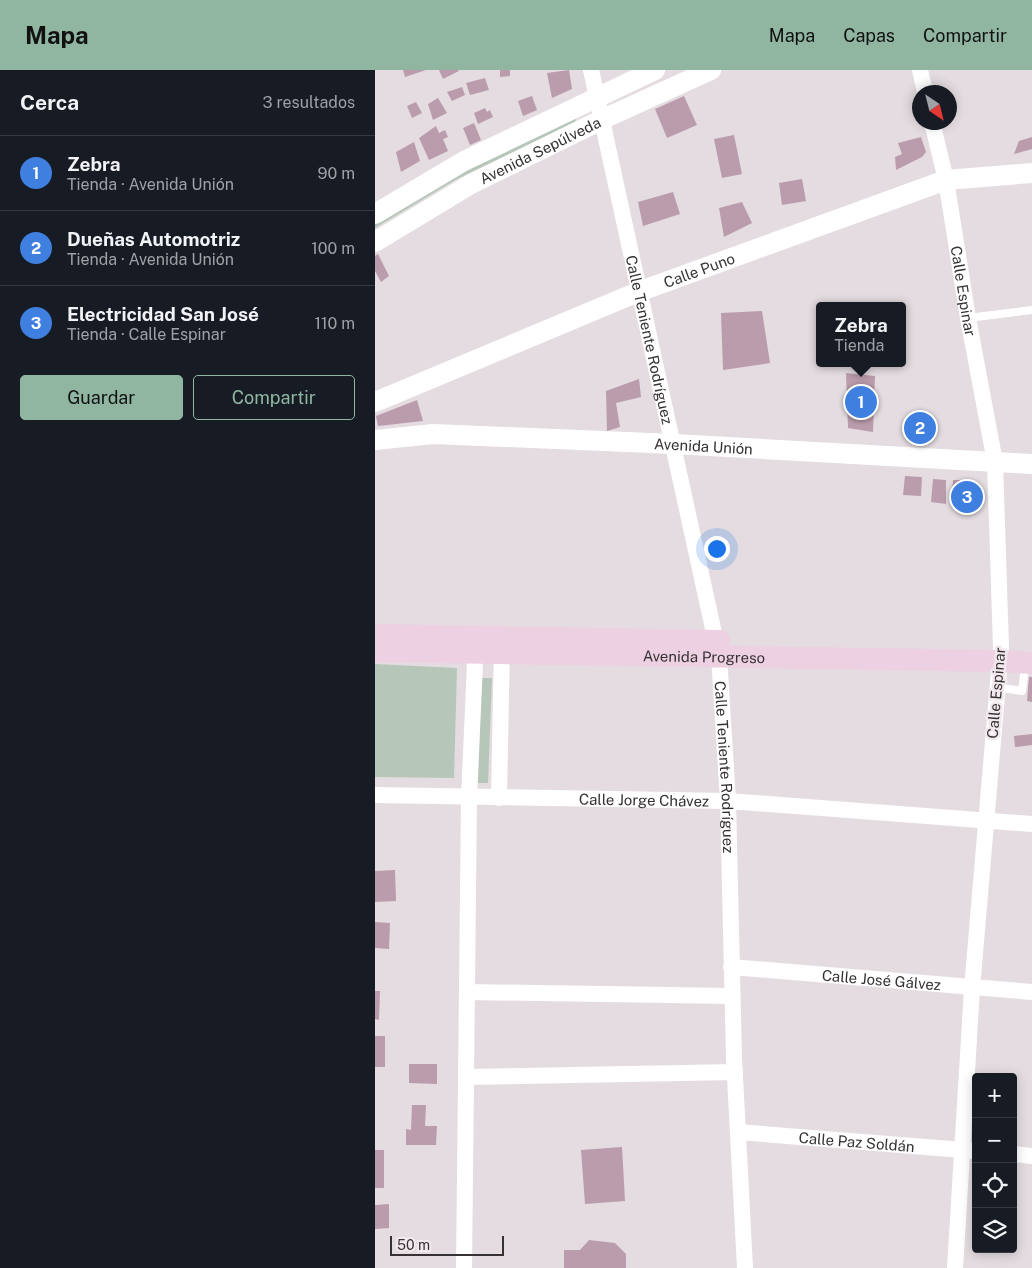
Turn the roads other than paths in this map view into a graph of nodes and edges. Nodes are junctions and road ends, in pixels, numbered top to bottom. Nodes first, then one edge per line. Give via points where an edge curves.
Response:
1 (591, 70) edge
2 (655, 70) edge
3 (710, 70) edge
4 (920, 70) edge
5 (923, 85) edge
6 (595, 97) junction
7 (601, 120) junction
8 (934, 130) edge
9 (1032, 173) edge
10 (946, 180) junction
11 (375, 214) edge
12 (375, 242) edge
13 (638, 292) junction
14 (1032, 310) edge
15 (968, 318) junction
16 (375, 402) edge
17 (375, 440) edge
18 (673, 444) junction
19 (995, 462) junction
20 (1032, 464) edge
21 (375, 635) edge
22 (476, 644) junction
23 (502, 645) junction
24 (717, 649) junction
25 (375, 651) edge
26 (1019, 662) edge
27 (996, 687) junction
28 (375, 795) edge
29 (469, 798) junction
30 (499, 798) junction
31 (728, 802) junction
32 (985, 821) junction
33 (1032, 824) edge
34 (731, 967) junction
35 (972, 988) junction
36 (467, 992) junction
37 (1032, 992) edge
38 (732, 996) junction
39 (735, 1072) junction
40 (466, 1077) junction
41 (738, 1132) junction
42 (970, 1151) edge
43 (1017, 1154) edge
44 (1032, 1156) edge
45 (464, 1268) edge
46 (745, 1268) edge
47 (955, 1268) edge

1 - 6 street, Calle Teniente Rodríguez
2 - 6 street, Avenida Sepúlveda
3 - 7 street, Avenida Sepúlveda
4 - 5 street
6 - 7 street, Calle Teniente Rodríguez
6 - 11 street, Avenida Sepúlveda via 464,161
7 - 12 street, Avenida Sepúlveda via 471,184
7 - 13 street, Calle Teniente Rodríguez
8 - 10 street, Calle Espinar
9 - 10 street, Calle Puno
10 - 13 street, Calle Puno
10 - 15 street, Calle Espinar
13 - 16 street, Calle Puno
13 - 18 street, Calle Teniente Rodríguez
14 - 15 lane
15 - 19 street, Calle Espinar
17 - 18 street, Avenida Unión via 433,434
18 - 19 street, Avenida Unión
18 - 24 street, Calle Teniente Rodríguez
19 - 20 street, Avenida Unión
19 - 26 street, Calle Espinar
21 - 22 main road, Avenida Progreso
22 - 23 main road, Avenida Progreso
22 - 25 main road, Avenida Progreso
22 - 29 street
23 - 24 main road, Avenida Progreso
23 - 30 street
24 - 26 main road, Avenida Progreso
24 - 31 street, Calle Teniente Rodríguez
26 - 27 street, Calle Espinar
26 - 27 lane via 1022,691
27 - 32 street, Calle Espinar
28 - 29 street, Calle Jorge Chávez
29 - 30 street, Calle Jorge Chávez
29 - 36 street
30 - 31 street, Calle Jorge Chávez
31 - 32 street, Calle Jorge Chávez
31 - 34 street, Calle Teniente Rodríguez
32 - 33 street, Calle Jorge Chávez
32 - 35 street, Calle Espinar
34 - 35 street, Calle José Gálvez
34 - 38 street, Calle Teniente Rodríguez
35 - 37 street, Calle José Gálvez
35 - 42 street, Calle Espinar
36 - 38 street
36 - 40 street
38 - 39 street, Calle Teniente Rodríguez
39 - 40 street
39 - 41 street, Calle Teniente Rodríguez
40 - 45 street
41 - 42 street, Calle Paz Soldán
41 - 46 street, Calle Teniente Rodríguez
42 - 47 street, Calle Espinar
43 - 44 street

